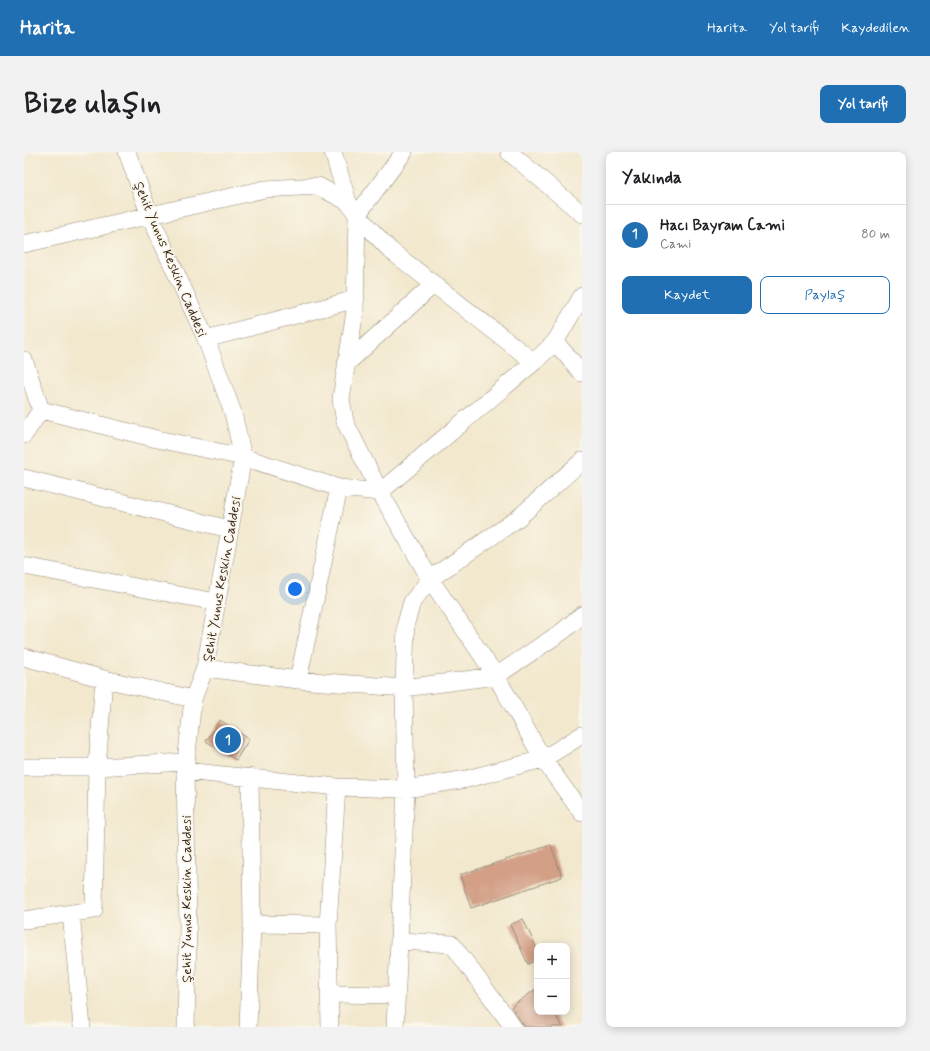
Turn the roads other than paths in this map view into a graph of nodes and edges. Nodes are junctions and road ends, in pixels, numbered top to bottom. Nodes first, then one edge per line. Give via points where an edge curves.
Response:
1 (127, 152) edge
2 (333, 152) edge
3 (404, 152) edge
4 (509, 152) edge
5 (353, 209) junction
6 (581, 210) edge
7 (150, 216) junction
8 (24, 244) edge
9 (434, 284) junction
10 (582, 296) edge
11 (356, 299) junction
12 (206, 339) junction
13 (555, 342) junction
14 (24, 360) edge
15 (534, 362) junction
16 (346, 364) junction
17 (582, 373) edge
18 (41, 410) junction
19 (24, 435) edge
20 (243, 457) junction
21 (582, 461) edge
22 (24, 478) edge
23 (339, 488) junction
24 (380, 492) junction
25 (229, 529) junction
26 (24, 566) edge
27 (430, 579) junction
28 (216, 602) junction
29 (582, 614) edge
30 (24, 657) edge
31 (205, 668) junction
32 (496, 676) junction
33 (104, 679) junction
34 (298, 680) junction
35 (404, 688) junction
36 (193, 699) junction
37 (582, 735) edge
38 (543, 760) junction
39 (186, 766) junction
40 (24, 767) edge
41 (97, 767) junction
42 (250, 777) junction
43 (337, 787) junction
44 (406, 789) junction
45 (582, 814) edge
46 (71, 913) junction
47 (24, 920) edge
48 (252, 924) junction
49 (328, 925) junction
50 (400, 941) junction
51 (330, 994) junction
52 (397, 995) junction
53 (82, 1027) edge
54 (186, 1027) edge
55 (248, 1027) edge
56 (330, 1027) edge
57 (395, 1027) edge
58 (513, 1027) edge

1 - 7 street, Şehit Yunus Keskin Caddesi
2 - 5 street
3 - 5 street
4 - 6 street
5 - 7 street via 318,186 265,189
5 - 9 street via 390,250
5 - 11 street
7 - 8 street
7 - 12 street, Şehit Yunus Keskin Caddesi
9 - 15 street
9 - 16 street
10 - 13 street
11 - 12 street
11 - 16 street
12 - 20 street, Şehit Yunus Keskin Caddesi via 233,413
13 - 15 street
13 - 17 street
14 - 18 street
15 - 24 street
16 - 24 street via 340,399 345,422
18 - 19 street
18 - 20 street
20 - 23 street
20 - 25 street, Şehit Yunus Keskin Caddesi
21 - 27 street via 517,519
22 - 25 street
23 - 24 street
23 - 34 street
24 - 27 street
25 - 28 street, Şehit Yunus Keskin Caddesi
26 - 28 street
27 - 32 street
27 - 35 street via 412,602 406,624
28 - 31 street, Şehit Yunus Keskin Caddesi
29 - 32 street via 563,631
30 - 33 street
31 - 34 street
31 - 36 street, Şehit Yunus Keskin Caddesi
32 - 35 street
32 - 38 street
33 - 36 street
33 - 41 street
34 - 35 street
35 - 44 street
36 - 39 street, Şehit Yunus Keskin Caddesi
37 - 38 street
38 - 44 street via 467,779
38 - 45 street
39 - 41 street
39 - 42 street
39 - 54 street, Şehit Yunus Keskin Caddesi
40 - 41 street
41 - 46 street via 94,910
42 - 43 street
42 - 48 street
43 - 44 street
43 - 49 street
44 - 50 street
46 - 47 street
46 - 53 street
48 - 49 street
48 - 55 street
49 - 51 street
50 - 52 street
50 - 58 street via 452,944
51 - 52 street
51 - 56 street
52 - 57 street

